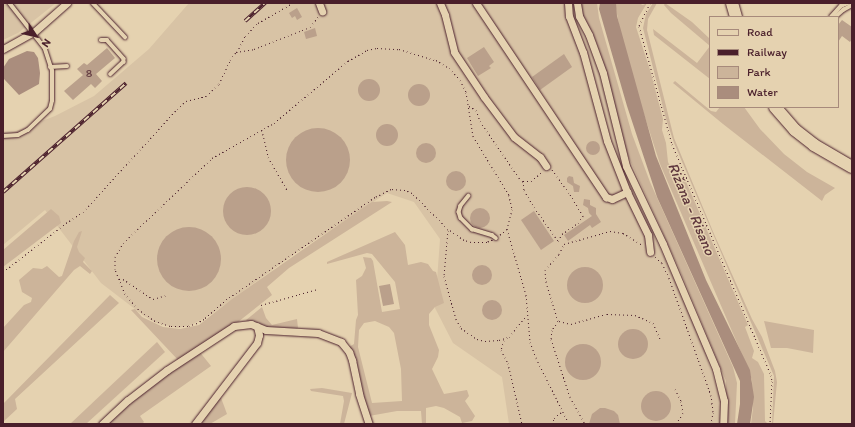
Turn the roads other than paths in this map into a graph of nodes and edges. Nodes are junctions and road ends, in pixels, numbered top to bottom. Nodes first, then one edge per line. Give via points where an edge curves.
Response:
1 (9, 3) edge
2 (67, 3) edge
3 (93, 3) edge
4 (319, 3) edge
5 (440, 3) edge
6 (476, 3) edge
7 (568, 3) edge
8 (577, 3) edge
9 (732, 3) edge
10 (848, 3) edge
11 (852, 5) edge
12 (322, 11) road end
13 (736, 16) edge
14 (831, 16) edge
15 (836, 16) edge
16 (34, 32) junction
17 (125, 37) dead end
18 (101, 40) dead end
19 (3, 49) edge
20 (50, 66) junction
21 (67, 66) dead end
22 (111, 74) dead end
23 (775, 108) edge
24 (3, 136) edge
25 (546, 166) road end
26 (852, 167) edge
27 (626, 192) junction
28 (469, 196) dead end
29 (496, 238) road end
30 (648, 250) road end
31 (257, 326) junction
32 (102, 424) edge
33 (195, 424) edge
34 (369, 424) edge
35 (723, 424) edge

1 - 16 lane
2 - 16 street
3 - 17 lane
4 - 12 street
5 - 25 street via 454,52 514,137 540,157
6 - 27 street via 606,196 612,200
7 - 27 street via 569,16 583,52 607,141
8 - 35 street via 579,16 603,73 626,166 663,244 716,369 724,401
9 - 13 main road
10 - 14 lane
11 - 15 lane
16 - 19 street
16 - 20 lane via 45,49
18 - 22 lane via 107,40 124,60
20 - 21 lane
20 - 24 lane via 50,109 28,130 18,135
23 - 26 main road via 795,130 814,145
27 - 30 street via 650,242
28 - 29 lane via 461,206 461,218 472,229
31 - 32 street via 234,326 154,380
31 - 33 street via 257,343
31 - 34 street via 266,330 318,333 342,342 352,360

